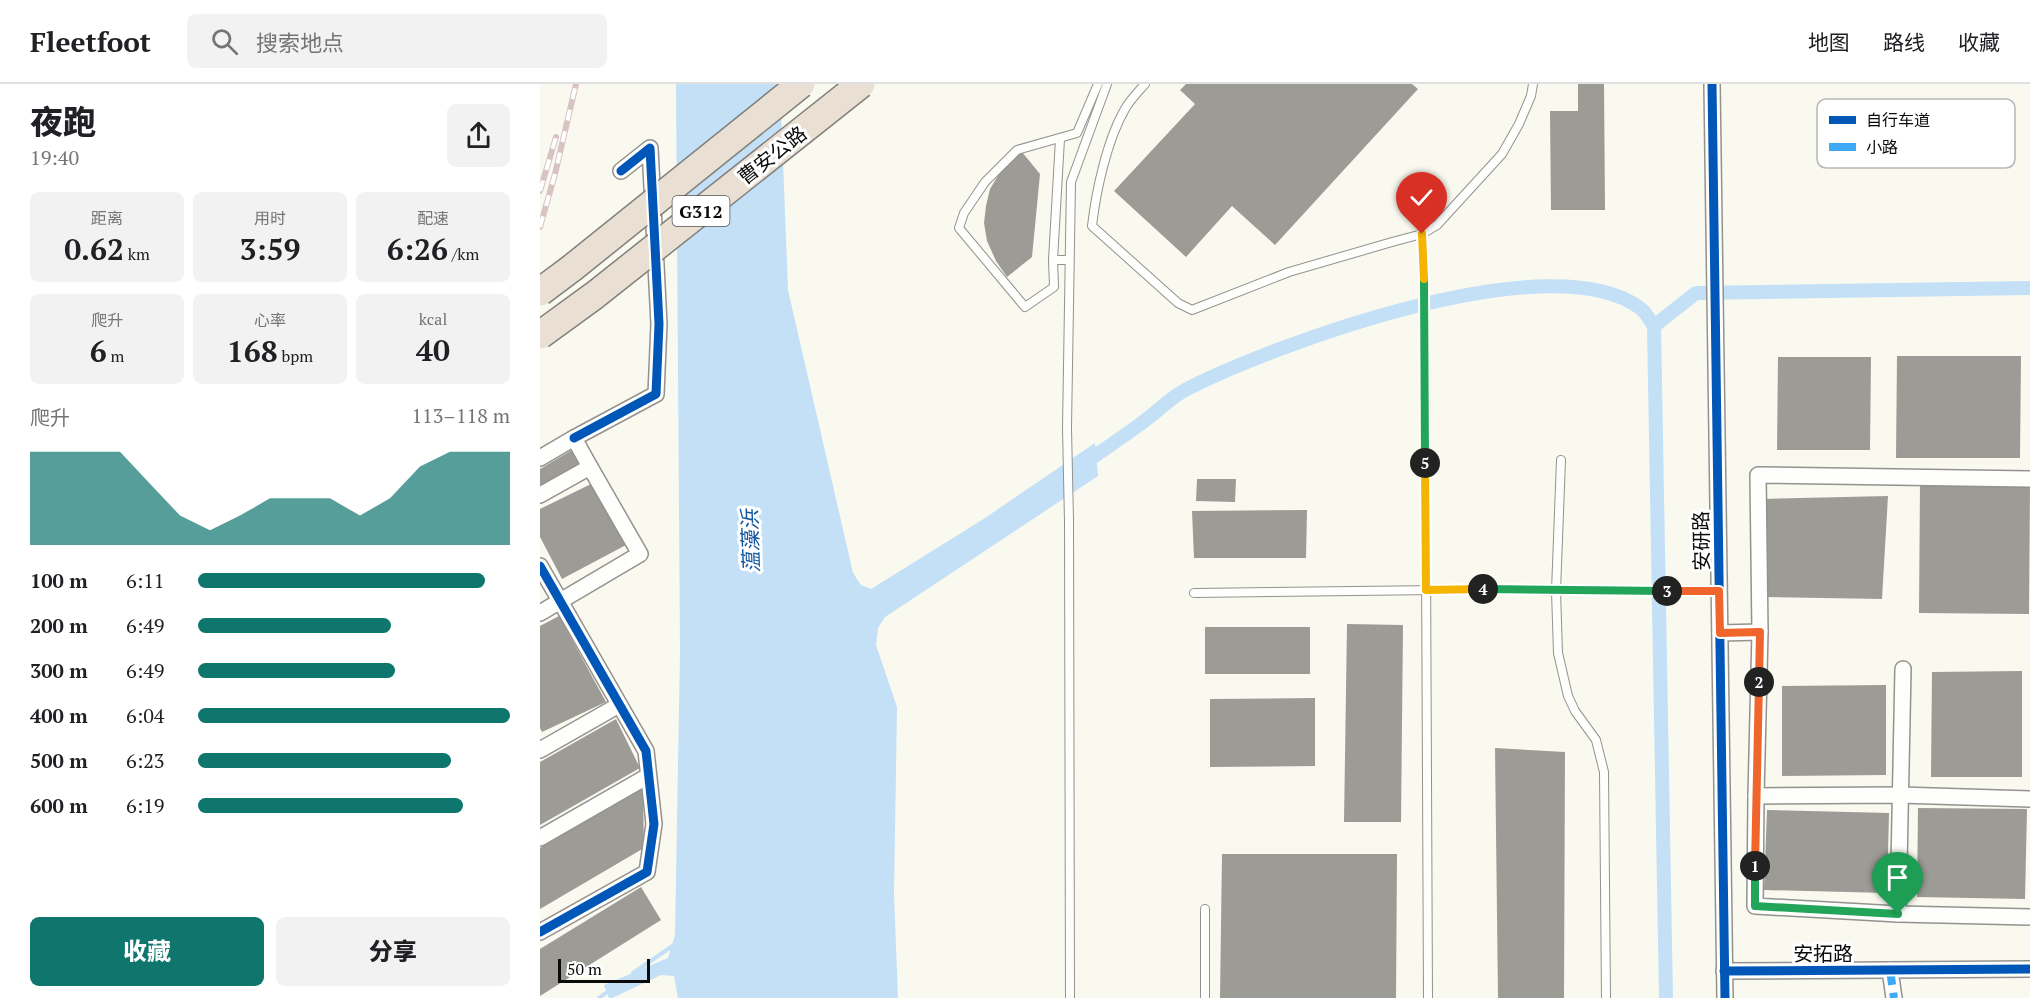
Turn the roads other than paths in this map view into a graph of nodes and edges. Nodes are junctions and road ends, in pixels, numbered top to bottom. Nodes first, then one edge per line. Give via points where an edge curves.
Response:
1 (801, 84) edge
2 (861, 84) edge
3 (1098, 84) edge
4 (1107, 84) edge
5 (1145, 84) edge
6 (1533, 84) edge
7 (1712, 84) edge
8 (1060, 139) junction
9 (621, 171) dead end
10 (1073, 176) junction
11 (1058, 178) junction
12 (1422, 234) junction
13 (1053, 260) junction
14 (1069, 260) junction
15 (540, 292) edge
16 (540, 335) edge
17 (574, 438) junction
18 (540, 458) edge
19 (1561, 460) dead end
20 (590, 467) junction
21 (2030, 479) edge
22 (540, 495) edge
23 (540, 566) edge
24 (1426, 590) junction
25 (1556, 591) junction
26 (1719, 591) junction
27 (1194, 593) dead end
28 (560, 602) junction
29 (540, 613) edge
30 (1760, 632) junction
31 (1720, 633) junction
32 (1903, 669) dead end
33 (619, 705) junction
34 (540, 750) edge
35 (648, 776) junction
36 (1900, 795) junction
37 (1756, 796) junction
38 (2030, 798) edge
39 (540, 838) edge
40 (1205, 909) dead end
41 (1898, 914) junction
42 (2030, 917) edge
43 (540, 932) edge
44 (2030, 969) edge
45 (1890, 970) junction
46 (1725, 971) junction
47 (1070, 998) edge
48 (1205, 998) edge
49 (1428, 998) edge
50 (1606, 998) edge
51 (1725, 998) edge
52 (1894, 998) edge

1 - 15 highway, 曹安公路 / G312, bridge
2 - 16 highway, 曹安公路 / G312, bridge
3 - 8 lane via 1077,133
4 - 10 lane
5 - 12 lane via 1118,124 1095,194 1092,226 1178,303 1192,310 1289,272
6 - 12 lane via 1519,124 1502,154 1437,225
7 - 26 street, 安研路
8 - 11 lane
8 - 13 lane via 1017,150 985,183 964,213 959,228 1025,307 1054,287
9 - 17 street via 650,148 659,324 656,394
10 - 11 lane
10 - 14 lane
11 - 13 lane
12 - 24 lane
13 - 14 lane
14 - 47 lane
17 - 18 street
17 - 20 street
19 - 25 lane
20 - 22 street
20 - 28 street via 640,554
21 - 30 street via 1758,475
23 - 28 street
24 - 25 lane
24 - 27 lane
24 - 49 lane
25 - 26 lane
25 - 50 lane via 1558,653 1563,676 1575,711 1596,740 1604,772
26 - 31 street, 安研路
28 - 29 street
28 - 33 street
30 - 31 street
30 - 37 street
31 - 46 street, 安研路
32 - 36 street
33 - 34 street
33 - 35 street via 646,751
35 - 39 street
35 - 43 street via 654,824 646,872
36 - 37 street
36 - 38 street
36 - 41 street
37 - 41 street via 1755,906
40 - 48 lane
41 - 42 street
44 - 45 street, 安拓路
45 - 46 street, 安拓路
45 - 52 street
46 - 51 street, 安研路

